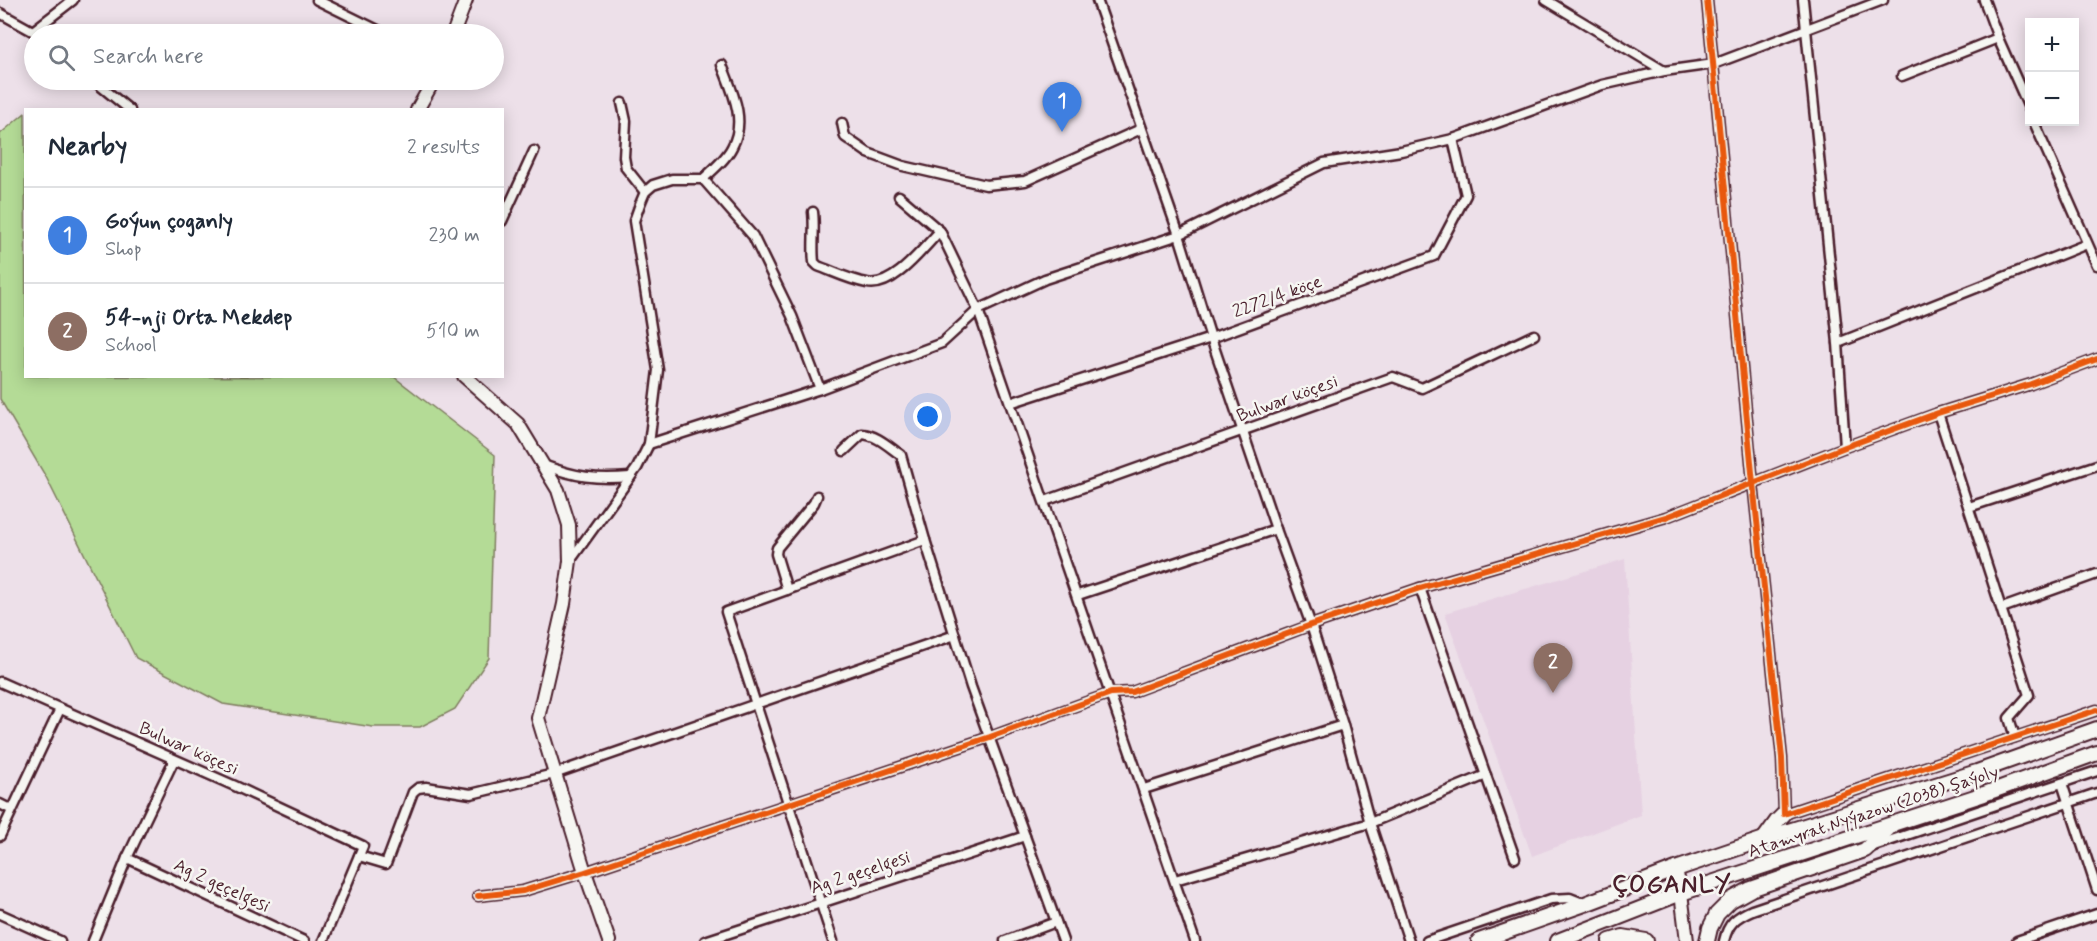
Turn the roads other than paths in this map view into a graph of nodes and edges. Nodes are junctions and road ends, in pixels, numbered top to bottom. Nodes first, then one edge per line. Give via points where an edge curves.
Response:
1 (73, 0) edge
2 (317, 0) edge
3 (466, 0) edge
4 (1097, 0) edge
5 (1546, 0) edge
6 (1707, 0) edge
7 (1803, 0) edge
8 (1883, 0) edge
9 (1984, 0) edge
10 (0, 13) edge
11 (46, 24) edge
12 (366, 24) edge
13 (457, 24) edge
14 (24, 26) edge
15 (1805, 28) junction
16 (1998, 38) junction
17 (1714, 64) junction
18 (722, 65) dead end
19 (1664, 71) junction
20 (1902, 76) dead end
21 (105, 90) edge
22 (428, 90) edge
23 (2025, 99) edge
24 (622, 103) dead end
25 (128, 108) edge
26 (418, 108) edge
27 (842, 123) dead end
28 (2036, 126) edge
29 (1141, 129) junction
30 (1453, 139) junction
31 (534, 152) dead end
32 (704, 179) junction
33 (645, 192) junction
34 (899, 196) dead end
35 (813, 212) dead end
36 (504, 217) edge
37 (940, 231) junction
38 (1179, 235) junction
39 (2087, 244) junction
40 (2097, 265) edge
41 (978, 310) junction
42 (1534, 335) dead end
43 (1211, 338) junction
44 (1838, 343) junction
45 (2097, 359) edge
46 (466, 378) edge
47 (820, 389) junction
48 (1010, 403) junction
49 (1938, 413) junction
50 (1243, 432) junction
51 (649, 444) junction
52 (1845, 447) junction
53 (844, 452) dead end
54 (543, 465) junction
55 (2097, 465) edge
56 (630, 477) junction
57 (1752, 483) junction
58 (817, 496) dead end
59 (1045, 501) junction
60 (1969, 507) junction
61 (1276, 529) junction
62 (925, 540) junction
63 (570, 561) junction
64 (2097, 574) edge
65 (1420, 588) junction
66 (787, 590) junction
67 (1078, 595) junction
68 (2002, 608) junction
69 (1311, 625) junction
70 (955, 635) junction
71 (0, 682) edge
72 (1111, 693) junction
73 (756, 704) junction
74 (60, 709) junction
75 (2097, 710) edge
76 (1343, 725) junction
77 (2097, 729) edge
78 (2015, 737) junction
79 (990, 738) junction
80 (2097, 753) edge
81 (174, 759) junction
82 (2097, 771) edge
83 (554, 774) junction
84 (1486, 775) junction
85 (2062, 783) junction
86 (1144, 789) junction
87 (2097, 793) edge
88 (2067, 803) junction
89 (0, 804) edge
90 (789, 804) junction
91 (12, 810) junction
92 (1784, 814) junction
93 (1370, 823) junction
94 (1895, 823) junction
95 (0, 836) edge
96 (1025, 836) junction
97 (1764, 839) junction
98 (1865, 849) junction
99 (359, 856) junction
100 (127, 858) junction
101 (1515, 858) dead end
102 (1757, 868) junction
103 (1676, 869) junction
104 (1804, 871) junction
105 (585, 872) junction
106 (1175, 880) junction
107 (2097, 890) edge
108 (1681, 893) junction
109 (478, 896) dead end
110 (820, 902) junction
111 (1585, 904) junction
112 (0, 914) edge
113 (2097, 914) edge
114 (1056, 922) junction
115 (1576, 938) edge
116 (60, 941) edge
117 (93, 941) edge
118 (304, 941) edge
119 (323, 941) edge
120 (609, 941) edge
121 (705, 941) edge
122 (833, 941) edge
123 (1005, 941) edge
124 (1063, 941) edge
125 (1195, 941) edge
126 (1409, 941) edge
127 (1427, 941) edge
128 (1479, 941) edge
129 (1558, 941) edge
130 (1610, 941) edge
131 (1646, 941) edge
132 (1687, 941) edge
133 (1707, 941) edge
134 (1724, 941) edge
135 (2017, 941) edge

1 - 11 street
2 - 12 street
3 - 13 street
4 - 29 street
5 - 19 street
6 - 17 street
7 - 15 street
8 - 15 street
9 - 16 street
10 - 14 street
15 - 17 street
15 - 44 street
16 - 20 street
16 - 23 street
17 - 19 street
17 - 57 street
18 - 32 street via 738,104 738,122 732,147
19 - 30 street via 1602,85
21 - 25 street
22 - 26 street
24 - 33 street via 626,168
27 - 29 street via 845,137 868,153 903,166 986,185 1025,181
28 - 39 street
29 - 38 street
30 - 38 street via 1324,163
30 - 43 street, 2272/4 köçe via 1466,195 1434,256
31 - 36 street
32 - 33 street via 672,179
32 - 47 street via 753,237 792,316
33 - 51 street via 634,221 658,370
34 - 37 street
35 - 37 street via 814,262 868,284 889,279 900,271
37 - 41 street
38 - 41 street via 1045,279
38 - 43 street
39 - 40 street
39 - 44 street
41 - 47 street via 942,343
41 - 48 street
42 - 50 street, Bulwar köçesi via 1422,388 1393,377
43 - 48 street, 2272/4 köçe
43 - 50 street
44 - 52 street
45 - 49 street
46 - 54 street via 518,424
47 - 51 street
48 - 59 street
49 - 52 street
49 - 60 street
50 - 59 street, Bulwar köçesi
50 - 61 street
51 - 56 street
52 - 57 street
53 - 62 street via 866,434 901,455
54 - 56 street via 583,478
54 - 63 street via 558,490 569,525
55 - 60 street
56 - 63 street
57 - 65 street via 1666,517
57 - 92 street via 1782,758
58 - 66 street via 777,548
59 - 67 street
60 - 68 street
61 - 67 street
61 - 69 street
62 - 66 street
62 - 70 street
63 - 83 street via 538,718
64 - 68 street
65 - 69 street
65 - 84 street
66 - 73 street via 726,612
67 - 72 street
68 - 78 street via 2029,695 2009,718
69 - 72 street via 1132,692
69 - 76 street
70 - 73 street
70 - 79 street
71 - 74 street, Bulwar köçesi
72 - 79 street
72 - 86 street
73 - 83 street
73 - 90 street
74 - 81 street, Bulwar köçesi
74 - 91 street
75 - 78 street
76 - 86 street
76 - 93 street
77 - 97 main road, Atamyrat Nyýazow (2038) şaýoly via 1977,772
78 - 92 street
79 - 90 street
79 - 96 street
80 - 94 main road, Atamyrat Nyýazow (2038) şaýoly
81 - 99 street, Bulwar köçesi via 363,846
81 - 100 street
82 - 85 street
83 - 99 street via 471,794 418,788 413,792 386,864
83 - 105 street
84 - 93 street
84 - 101 street
85 - 88 street
85 - 98 street
86 - 106 street
87 - 88 street
88 - 107 street
88 - 134 street via 1752,910 1736,917 1727,928
89 - 91 street
90 - 105 street
90 - 110 street
91 - 95 street
92 - 97 main road
93 - 106 street
93 - 126 street
94 - 98 main road
94 - 102 main road, Atamyrat Nyýazow (2038) şaýoly
96 - 110 street, Ag 2 geçelgesi
96 - 114 street
97 - 103 main road, Atamyrat Nyýazow (2038) şaýoly
98 - 104 main road
99 - 119 street
100 - 117 street
100 - 118 street, Ag 2 geçelgesi
102 - 104 main road
102 - 108 main road, Atamyrat Nyýazow (2038) şaýoly
103 - 108 street
103 - 111 main road, Atamyrat Nyýazow (2038) şaýoly
104 - 133 main road via 1731,900 1718,914
105 - 109 street via 523,891
105 - 120 street
106 - 125 street
108 - 115 main road, Atamyrat Nyýazow (2038) şaýoly
108 - 132 street
110 - 121 street, Ag 2 geçelgesi
110 - 122 street
111 - 127 street via 1570,898 1551,899
111 - 128 main road, Atamyrat Nyýazow (2038) şaýoly
112 - 116 street
113 - 135 street
114 - 123 street
114 - 124 street
115 - 129 main road, Atamyrat Nyýazow (2038) şaýoly
130 - 131 main road via 1623,937

